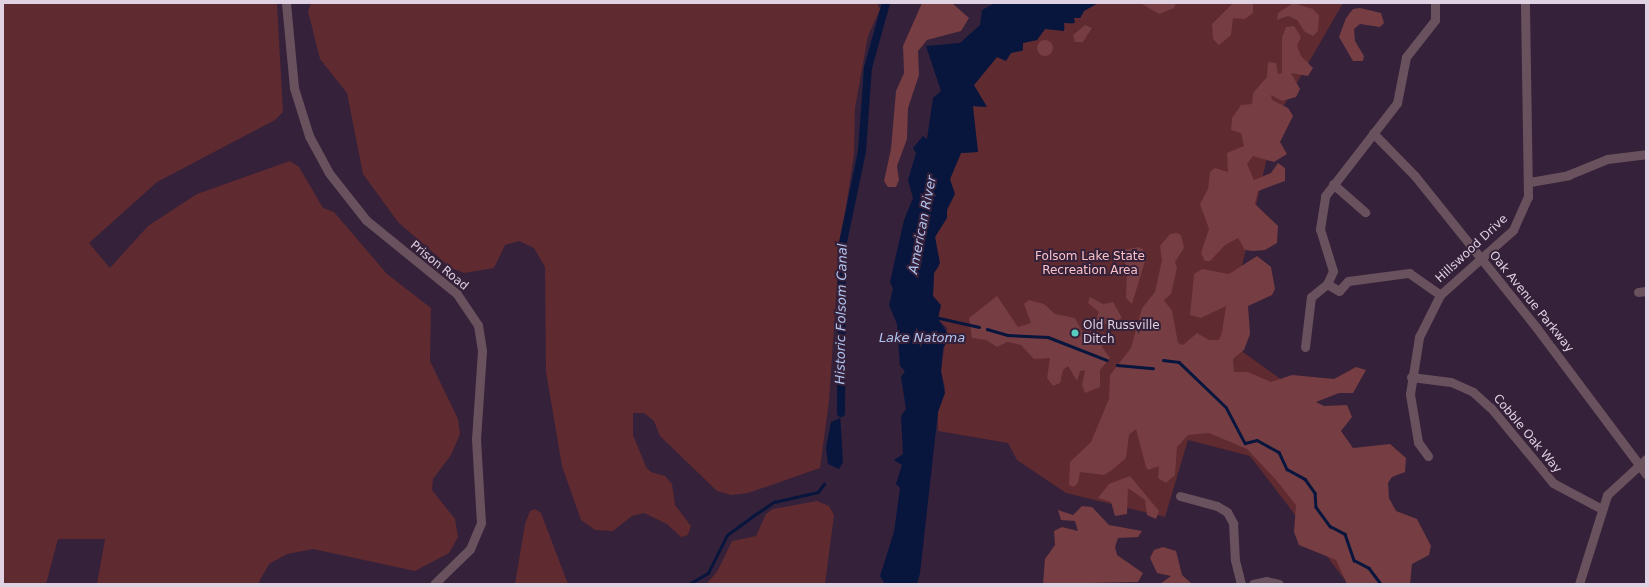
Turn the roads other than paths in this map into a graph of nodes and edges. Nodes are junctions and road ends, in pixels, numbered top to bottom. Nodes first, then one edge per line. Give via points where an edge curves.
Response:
1 (286, 3) edge
2 (1435, 3) edge
3 (1525, 3) edge
4 (1374, 134) junction
5 (1646, 154) edge
6 (1530, 182) junction
7 (1333, 184) junction
8 (1365, 212) dead end
9 (1482, 260) junction
10 (1334, 271) junction
11 (1348, 281) junction
12 (1327, 284) junction
13 (1440, 295) junction
14 (1305, 347) dead end
15 (1411, 377) junction
16 (1428, 456) dead end
17 (1643, 462) edge
18 (1646, 474) edge
19 (1180, 496) dead end
20 (1600, 508) junction
21 (434, 584) edge
22 (1241, 584) edge
23 (1253, 584) edge
24 (1278, 584) edge
25 (1579, 584) edge

1 - 21 street, Prison Road via 294,88 309,136 329,173 366,220 457,294 478,325 482,351 476,439 481,523 470,549
2 - 4 street via 1435,20 1404,63 1397,103
3 - 6 street, Hillswood Drive
4 - 7 street
4 - 9 street, Oak Avenue Parkway via 1415,176
5 - 6 street via 1608,159 1562,177
6 - 9 street, Hillswood Drive via 1527,204 1517,224
7 - 8 street
7 - 10 street via 1322,206 1320,230
9 - 13 street, Hillswood Drive
9 - 17 street, Oak Avenue Parkway
10 - 11 street
10 - 12 street
11 - 12 street via 1340,290
11 - 13 street via 1409,273
12 - 14 street via 1310,297
13 - 15 street, Hillswood Drive via 1419,337
15 - 16 street, Hillswood Drive via 1418,442
15 - 20 street, Cobble Oak Way via 1451,382 1473,392 1491,408 1553,483
17 - 18 street, Oak Avenue Parkway
17 - 20 street via 1614,486
19 - 22 street via 1217,506 1227,512 1232,523 1235,560
20 - 25 street
23 - 24 street via 1266,581

